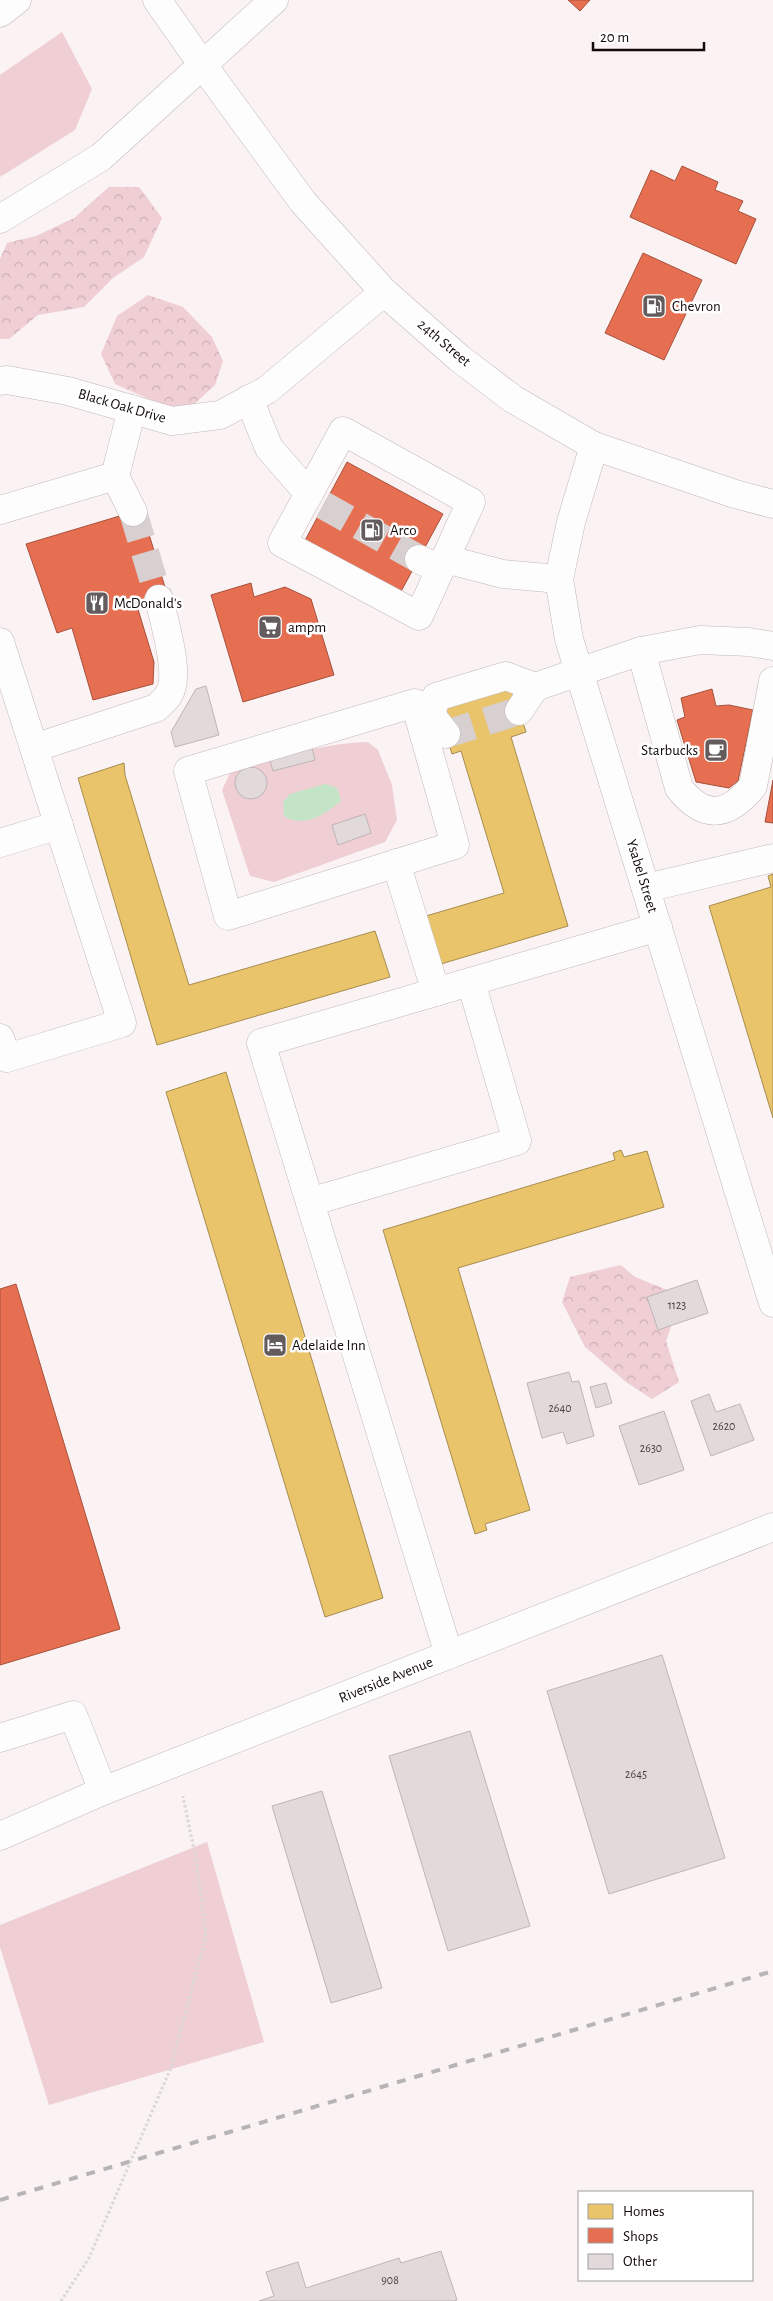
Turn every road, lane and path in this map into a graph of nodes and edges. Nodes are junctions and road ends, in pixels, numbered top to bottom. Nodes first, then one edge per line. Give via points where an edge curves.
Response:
1 (17, 0) edge
2 (157, 0) edge
3 (274, 0) edge
4 (0, 13) edge
5 (202, 64) junction
6 (0, 219) edge
7 (384, 292) junction
8 (0, 381) edge
9 (249, 399) junction
10 (132, 409) junction
11 (594, 446) junction
12 (115, 476) junction
13 (313, 499) junction
14 (773, 504) edge
15 (0, 510) edge
16 (133, 512) tunnel mouth
17 (434, 562) junction
18 (560, 579) junction
19 (159, 599) tunnel mouth
20 (0, 642) edge
21 (773, 646) edge
22 (641, 651) junction
23 (579, 673) junction
24 (773, 681) edge
25 (535, 686) junction
26 (520, 712) tunnel mouth
27 (432, 722) junction
28 (34, 748) junction
29 (59, 825) junction
30 (0, 843) edge
31 (773, 858) edge
32 (396, 863) junction
33 (646, 888) junction
34 (658, 927) junction
35 (471, 982) junction
36 (436, 992) junction
37 (0, 1038) edge
38 (310, 1202) junction
39 (773, 1303) edge
40 (773, 1528) edge
41 (449, 1655) junction
42 (0, 1738) edge
43 (176, 1763) junction
44 (103, 1791) junction
45 (0, 1836) edge
46 (60, 2301) edge

1 - 4 main road
2 - 5 main road, 24th Street
3 - 5 main road
5 - 6 main road via 101,157
5 - 7 main road, 24th Street via 303,202
7 - 9 main road, Black Oak Drive via 267,390
7 - 11 main road, 24th Street via 459,358 513,399
8 - 10 main road, Black Oak Drive via 68,391
9 - 10 main road, Black Oak Drive via 220,415 172,420
9 - 13 main road via 269,448
10 - 12 main road
11 - 14 main road, 24th Street
11 - 18 main road, Ysabel Street via 571,522
12 - 15 main road
12 - 16 main road
13 - 17 main road via 282,544 419,616
13 - 17 main road via 343,431 471,502
17 - 18 main road via 503,574
18 - 23 main road, Ysabel Street via 569,639
19 - 28 main road via 172,651 170,694 156,708
20 - 28 main road
21 - 22 main road via 700,640
22 - 23 main road
22 - 24 main road via 679,788 701,808 729,809 753,786
23 - 25 main road
23 - 33 main road, Ysabel Street
25 - 26 main road
25 - 27 main road via 506,676 436,697
27 - 32 main road via 455,844
27 - 32 main road via 415,703 188,771 228,916
28 - 29 main road
29 - 30 main road
29 - 37 main road via 122,1023 6,1058
31 - 33 main road
32 - 36 main road
33 - 34 main road, Ysabel Street
34 - 35 main road
34 - 39 main road, Ysabel Street
35 - 36 main road
35 - 38 main road via 517,1141
36 - 38 main road via 261,1043
38 - 41 main road
40 - 41 main road, Riverside Avenue
41 - 43 main road, Riverside Avenue
42 - 44 main road via 73,1715
43 - 44 main road, Riverside Avenue
43 - 46 path via 197,1865 206,1936 170,2070 89,2258
44 - 45 main road, Riverside Avenue

